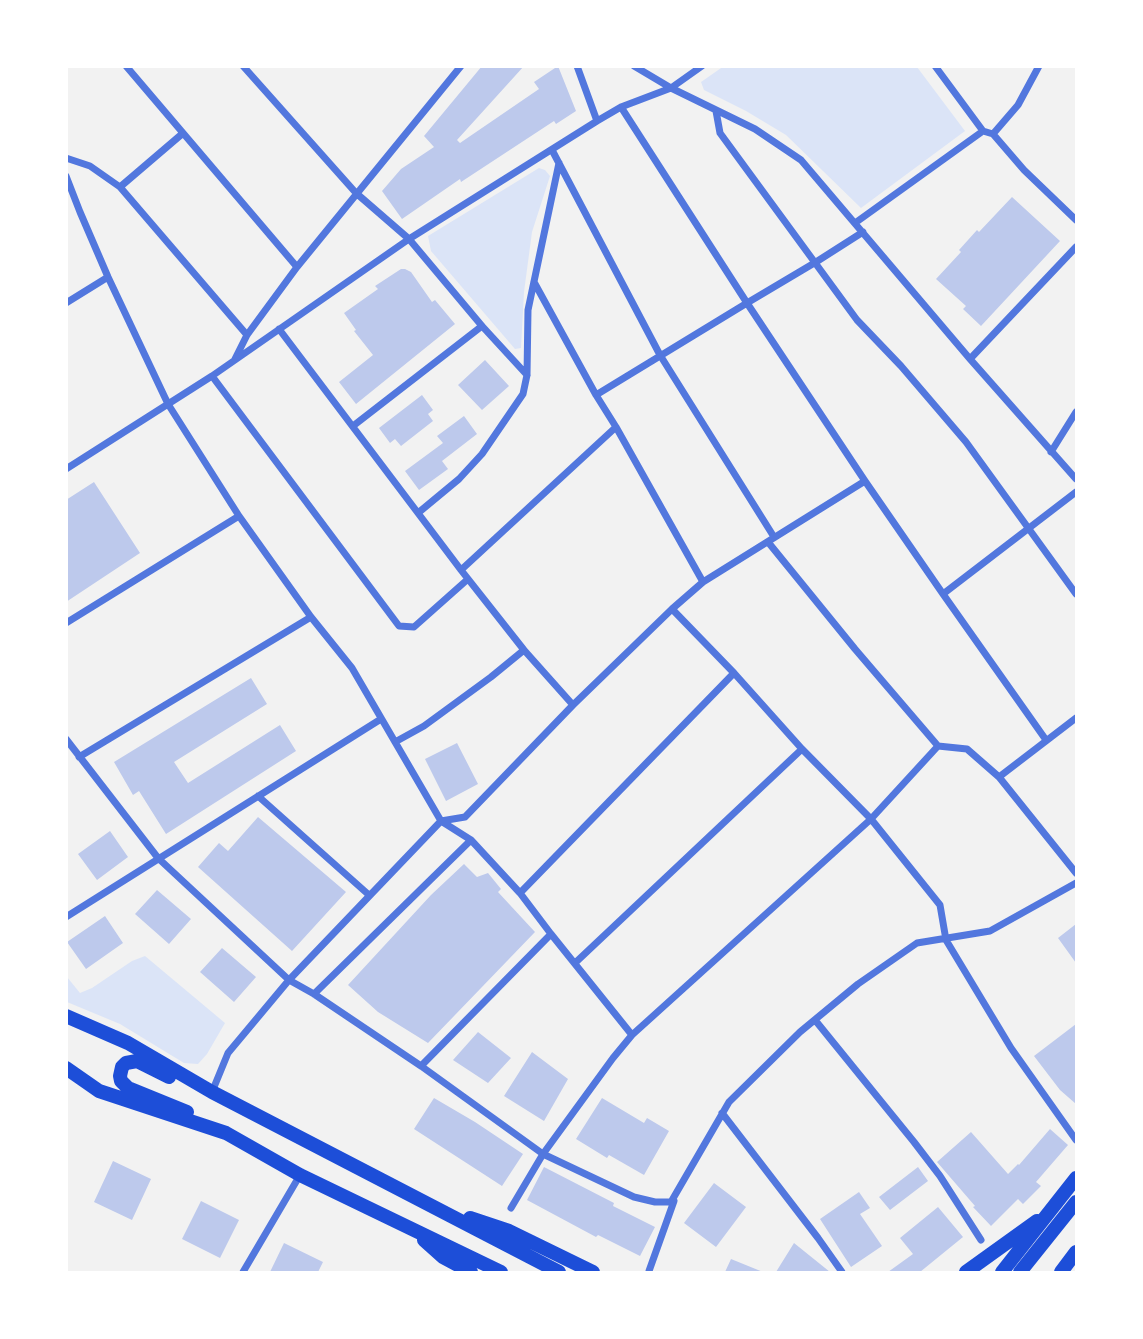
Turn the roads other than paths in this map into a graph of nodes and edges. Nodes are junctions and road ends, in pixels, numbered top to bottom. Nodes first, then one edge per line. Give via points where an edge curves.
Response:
1 (126, 66) edge
2 (243, 66) edge
3 (461, 66) edge
4 (577, 66) edge
5 (634, 66) edge
6 (702, 66) edge
7 (935, 66) edge
8 (1039, 66) edge
9 (671, 88) junction
10 (621, 107) junction
11 (716, 111) junction
12 (597, 121) junction
13 (983, 131) junction
14 (182, 134) junction
15 (993, 134) junction
16 (552, 150) junction
17 (66, 158) edge
18 (559, 163) junction
19 (66, 176) edge
20 (120, 187) junction
21 (356, 193) junction
22 (1076, 220) edge
23 (855, 223) junction
24 (863, 232) junction
25 (410, 239) junction
26 (1076, 247) edge
27 (816, 262) junction
28 (296, 267) junction
29 (108, 277) junction
30 (534, 282) junction
31 (66, 303) edge
32 (747, 303) junction
33 (482, 326) junction
34 (279, 329) junction
35 (247, 335) junction
36 (660, 355) junction
37 (970, 359) junction
38 (234, 360) junction
39 (527, 374) junction
40 (212, 376) junction
41 (596, 395) junction
42 (168, 404) junction
43 (1076, 412) edge
44 (354, 426) junction
45 (616, 427) junction
46 (1051, 452) junction
47 (66, 469) edge
48 (1076, 479) edge
49 (866, 481) junction
50 (1076, 492) edge
51 (418, 513) junction
52 (239, 516) junction
53 (1030, 529) junction
54 (771, 540) junction
55 (461, 570) junction
56 (468, 579) junction
57 (703, 582) junction
58 (943, 594) junction
59 (1076, 594) edge
60 (672, 609) junction
61 (311, 617) junction
62 (66, 623) edge
63 (524, 650) junction
64 (734, 673) junction
65 (573, 705) junction
66 (1076, 718) edge
67 (382, 719) junction
68 (66, 739) edge
69 (1046, 740) junction
70 (395, 742) junction
71 (938, 746) junction
72 (802, 749) junction
73 (79, 757) junction
74 (999, 777) junction
75 (258, 796) junction
76 (871, 819) junction
77 (441, 821) junction
78 (471, 840) junction
79 (158, 859) junction
80 (1076, 873) edge
81 (1076, 883) edge
82 (520, 893) junction
83 (369, 895) junction
84 (66, 917) edge
85 (551, 934) junction
86 (946, 940) junction
87 (575, 962) junction
88 (289, 980) junction
89 (314, 994) junction
90 (66, 1017) edge
91 (814, 1020) junction
92 (632, 1035) junction
93 (421, 1066) junction
94 (66, 1068) edge
95 (212, 1092) junction
96 (242, 1107) junction
97 (722, 1113) junction
98 (226, 1133) junction
99 (1076, 1140) edge
100 (543, 1154) junction
101 (300, 1175) junction
102 (1076, 1178) edge
103 (680, 1187) junction
104 (1076, 1202) edge
105 (432, 1206) junction
106 (512, 1208) dead end
107 (1049, 1212) junction
108 (410, 1228) junction
109 (981, 1240) dead end
110 (1076, 1252) edge
111 (649, 1271) edge
112 (243, 1272) edge
113 (471, 1272) edge
114 (501, 1272) edge
115 (559, 1272) edge
116 (593, 1272) edge
117 (842, 1272) edge
118 (966, 1272) edge
119 (1002, 1272) edge
120 (1020, 1272) edge
121 (1061, 1272) edge

1 - 14 street
2 - 21 street
3 - 21 street
4 - 12 street
5 - 9 street
6 - 9 street
7 - 13 street
8 - 15 street via 1018,105
9 - 10 street
9 - 11 street
10 - 12 street
10 - 32 street
11 - 23 street via 755,129 801,160
11 - 27 street via 720,133
12 - 16 street
13 - 15 street
13 - 23 street
14 - 20 street
14 - 28 street
15 - 22 street
16 - 18 street
16 - 25 street
17 - 20 street via 90,166
18 - 30 street
18 - 36 street
19 - 29 street
20 - 35 street
21 - 25 street
21 - 28 street
23 - 24 street
24 - 27 street
24 - 37 street
25 - 33 street
25 - 34 street
26 - 37 street
27 - 32 street
27 - 53 street via 857,320 966,442
28 - 35 street
29 - 31 street
29 - 42 street
30 - 39 street via 528,310
30 - 41 street
32 - 36 street
32 - 49 street
33 - 39 street
33 - 44 street
34 - 38 street
34 - 44 street
35 - 38 street
36 - 41 street
36 - 54 street
37 - 46 street
38 - 40 street
39 - 51 street via 523,394 482,454
40 - 42 street
40 - 56 street via 399,626 414,627
41 - 45 street
42 - 47 street
42 - 52 street
43 - 46 street
44 - 51 street
45 - 55 street
45 - 57 street
46 - 48 street
49 - 54 street
49 - 58 street
50 - 53 street
51 - 55 street
52 - 61 street
52 - 62 street
53 - 58 street
53 - 59 street
54 - 57 street
54 - 71 street
55 - 56 street
56 - 63 street
57 - 60 street
58 - 69 street
60 - 64 street
60 - 65 street
61 - 67 street via 352,668
61 - 73 street
63 - 65 street
63 - 70 street via 424,726
64 - 72 street
64 - 82 street
65 - 77 street via 465,817
66 - 69 street
67 - 70 street
67 - 75 street
68 - 73 street
69 - 74 street
70 - 77 street
71 - 74 street via 967,749
71 - 76 street
72 - 76 street
72 - 87 street
73 - 79 street
74 - 80 street
75 - 79 street
75 - 83 street
76 - 86 street via 940,905
76 - 92 street
77 - 78 street
77 - 83 street
78 - 82 street
78 - 89 street
79 - 84 street
79 - 88 street
81 - 86 street via 990,931
82 - 85 street
83 - 88 street
85 - 87 street
85 - 93 street
86 - 91 street via 917,943
86 - 99 street via 1011,1048
87 - 92 street
88 - 89 street
88 - 95 street via 228,1053
89 - 93 street
90 - 95 main road via 128,1043
91 - 97 street
91 - 109 street via 940,1176
92 - 100 street
93 - 100 street
94 - 98 main road via 99,1091
95 - 96 main road
96 - 98 main road via 208,1097 137,1061 122,1067 121,1081 128,1088 180,1108
96 - 105 main road
97 - 103 street
97 - 117 street
98 - 101 main road
100 - 103 street via 634,1197 671,1202
100 - 106 street
101 - 108 main road
101 - 112 street
102 - 107 main road
103 - 111 street
104 - 120 main road
105 - 115 main road
105 - 116 main road via 509,1231
107 - 118 main road
107 - 119 main road
108 - 113 main road via 443,1258
108 - 114 main road
110 - 121 main road

